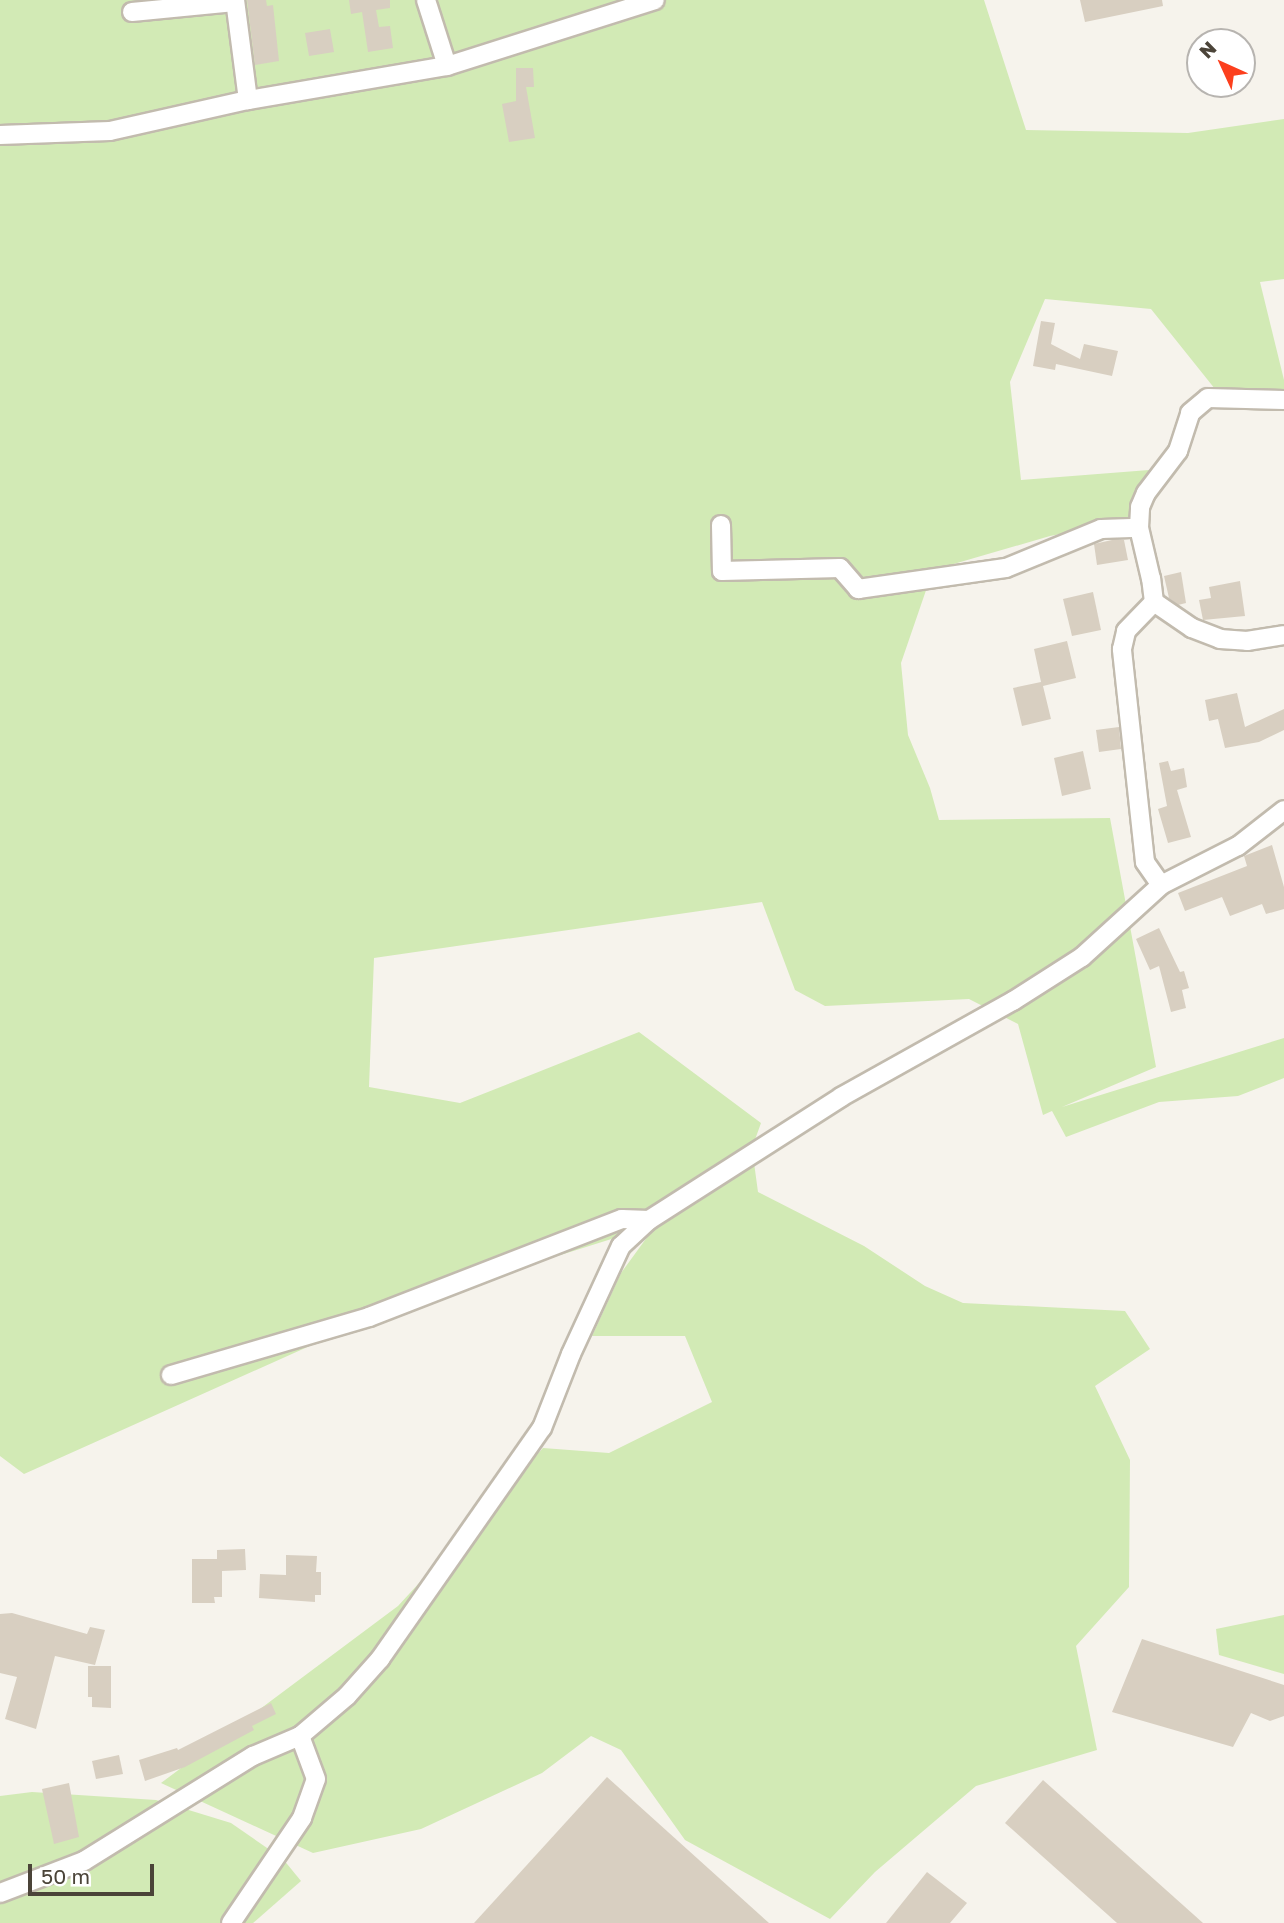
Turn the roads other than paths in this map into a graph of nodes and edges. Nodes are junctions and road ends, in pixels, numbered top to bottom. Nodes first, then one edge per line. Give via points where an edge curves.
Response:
1 (426, 0) edge
2 (655, 0) edge
3 (235, 1) edge
4 (132, 12) dead end
5 (447, 66) junction
6 (247, 100) junction
7 (0, 135) edge
8 (1284, 400) edge
9 (721, 525) dead end
10 (1139, 528) junction
11 (1154, 602) junction
12 (1284, 635) edge
13 (1284, 810) edge
14 (1161, 886) junction
15 (649, 1220) junction
16 (171, 1375) dead end
17 (300, 1736) junction
18 (0, 1893) edge
19 (231, 1923) edge

1 - 5 street
2 - 5 street
3 - 4 street
3 - 6 street
5 - 6 street
6 - 7 street via 110,131
8 - 10 street via 1208,398 1190,413 1178,451 1146,493
9 - 10 street via 722,571 840,568 858,589 1006,568 1101,529
10 - 11 street
11 - 12 street via 1192,628 1220,639 1247,641
11 - 14 street via 1126,631 1122,649 1145,862
13 - 14 street via 1238,846
14 - 15 street via 1082,957 841,1097
15 - 16 street via 622,1219 369,1317
15 - 17 street via 621,1246 542,1428 380,1659 347,1696
17 - 18 street via 253,1756 84,1861
17 - 19 street via 316,1779 302,1818

